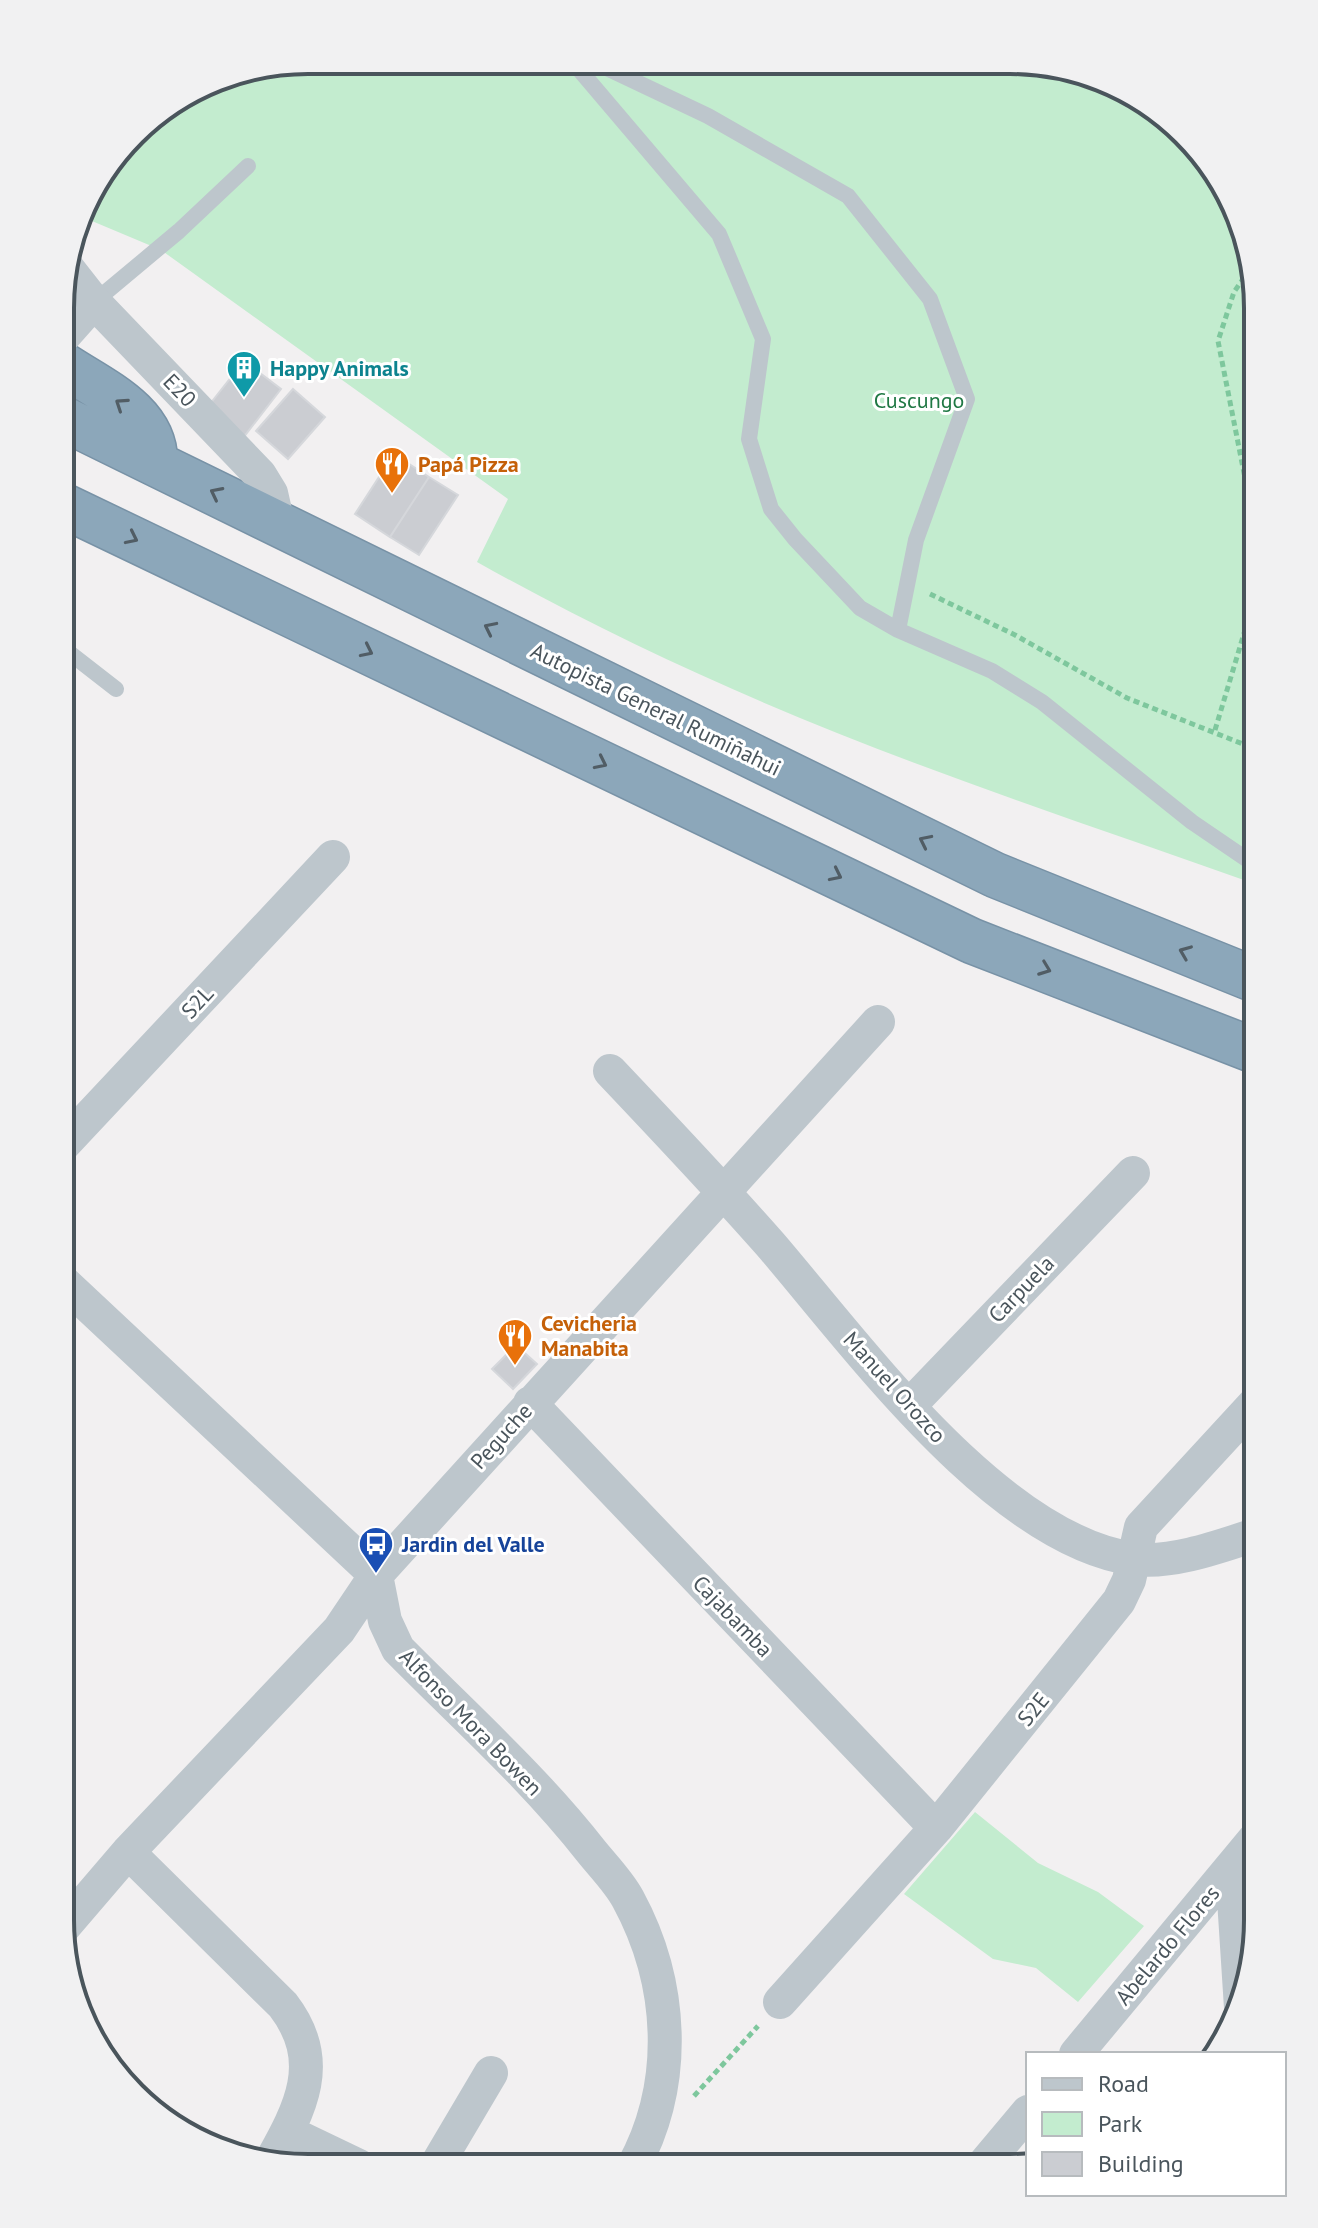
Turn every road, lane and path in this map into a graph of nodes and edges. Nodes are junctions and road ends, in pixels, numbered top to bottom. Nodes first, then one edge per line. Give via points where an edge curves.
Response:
1 (583, 74) edge
2 (619, 74) edge
3 (248, 166) dead end
4 (76, 279) edge
5 (1242, 280) edge
6 (94, 302) junction
7 (74, 324) edge
8 (74, 372) edge
9 (74, 424) edge
10 (155, 462) junction
11 (1244, 472) edge
12 (74, 511) edge
13 (278, 524) junction
14 (908, 583) junction
15 (898, 630) junction
16 (1244, 634) edge
17 (74, 656) edge
18 (116, 689) dead end
19 (1215, 730) junction
20 (1244, 743) edge
21 (333, 857) dead end
22 (1244, 857) edge
23 (1244, 975) edge
24 (878, 1022) dead end
25 (1244, 1046) edge
26 (610, 1071) dead end
27 (74, 1133) edge
28 (1133, 1173) dead end
29 (725, 1193) junction
30 (74, 1292) edge
31 (530, 1403) junction
32 (910, 1405) junction
33 (1243, 1416) edge
34 (1243, 1538) edge
35 (1134, 1559) junction
36 (376, 1575) junction
37 (936, 1828) junction
38 (128, 1852) junction
39 (1243, 1854) edge
40 (1232, 1868) junction
41 (74, 1915) edge
42 (1239, 1971) edge
43 (780, 2002) joint
44 (1078, 2052) edge
45 (491, 2073) dead end
46 (689, 2101) dead end
47 (1026, 2114) edge
48 (288, 2132) junction
49 (276, 2152) edge
50 (334, 2154) edge
51 (443, 2154) edge
52 (639, 2154) edge
53 (993, 2154) edge

1 - 15 lane via 719,234 763,339 749,439 771,509 860,608
2 - 14 lane via 708,116 848,196 930,299 967,399 916,540
3 - 6 lane
4 - 6 street, E20
5 - 11 path via 1218,341
6 - 7 street
6 - 13 street, E20 via 242,453 271,493
10 -> 8 highway via 149,428
9 - 10 highway, Autopista General Rumiñahui
13 -> 10 highway, Autopista General Rumiñahui
12 -> 25 highway via 972,941
23 -> 13 highway, Autopista General Rumiñahui via 995,875
14 - 15 lane
14 - 19 path via 1127,698
15 - 22 lane via 992,671 1042,702
16 - 19 path
17 - 18 lane
19 - 20 path
21 - 27 street, S2L
24 - 29 street, Peguche
26 - 29 street, Manuel Orozco
28 - 32 street, Carpuela
29 - 31 street, Peguche
29 - 32 street, Manuel Orozco
30 - 36 street
31 - 36 street, Peguche
31 - 37 street, Cajabamba
32 - 35 street, Manuel Orozco via 974,1474 1011,1503 1059,1531
33 - 35 street, S2E via 1141,1527
34 - 35 street, Manuel Orozco via 1175,1557
35 - 37 street, S2E via 1119,1601
36 - 38 street, Peguche via 339,1630
36 - 52 street, Alfonso Mora Bowen via 385,1621 398,1649 566,1818 628,1897 658,1978 665,2065 657,2112
37 - 43 street, S2E
38 - 41 street, Peguche
38 - 48 street via 298,2025 307,2071
39 - 40 street, Abelardo Flores
40 - 42 street
40 - 44 street, Abelardo Flores
43 - 46 path
45 - 51 street
47 - 53 street
48 - 49 street
48 - 50 street

